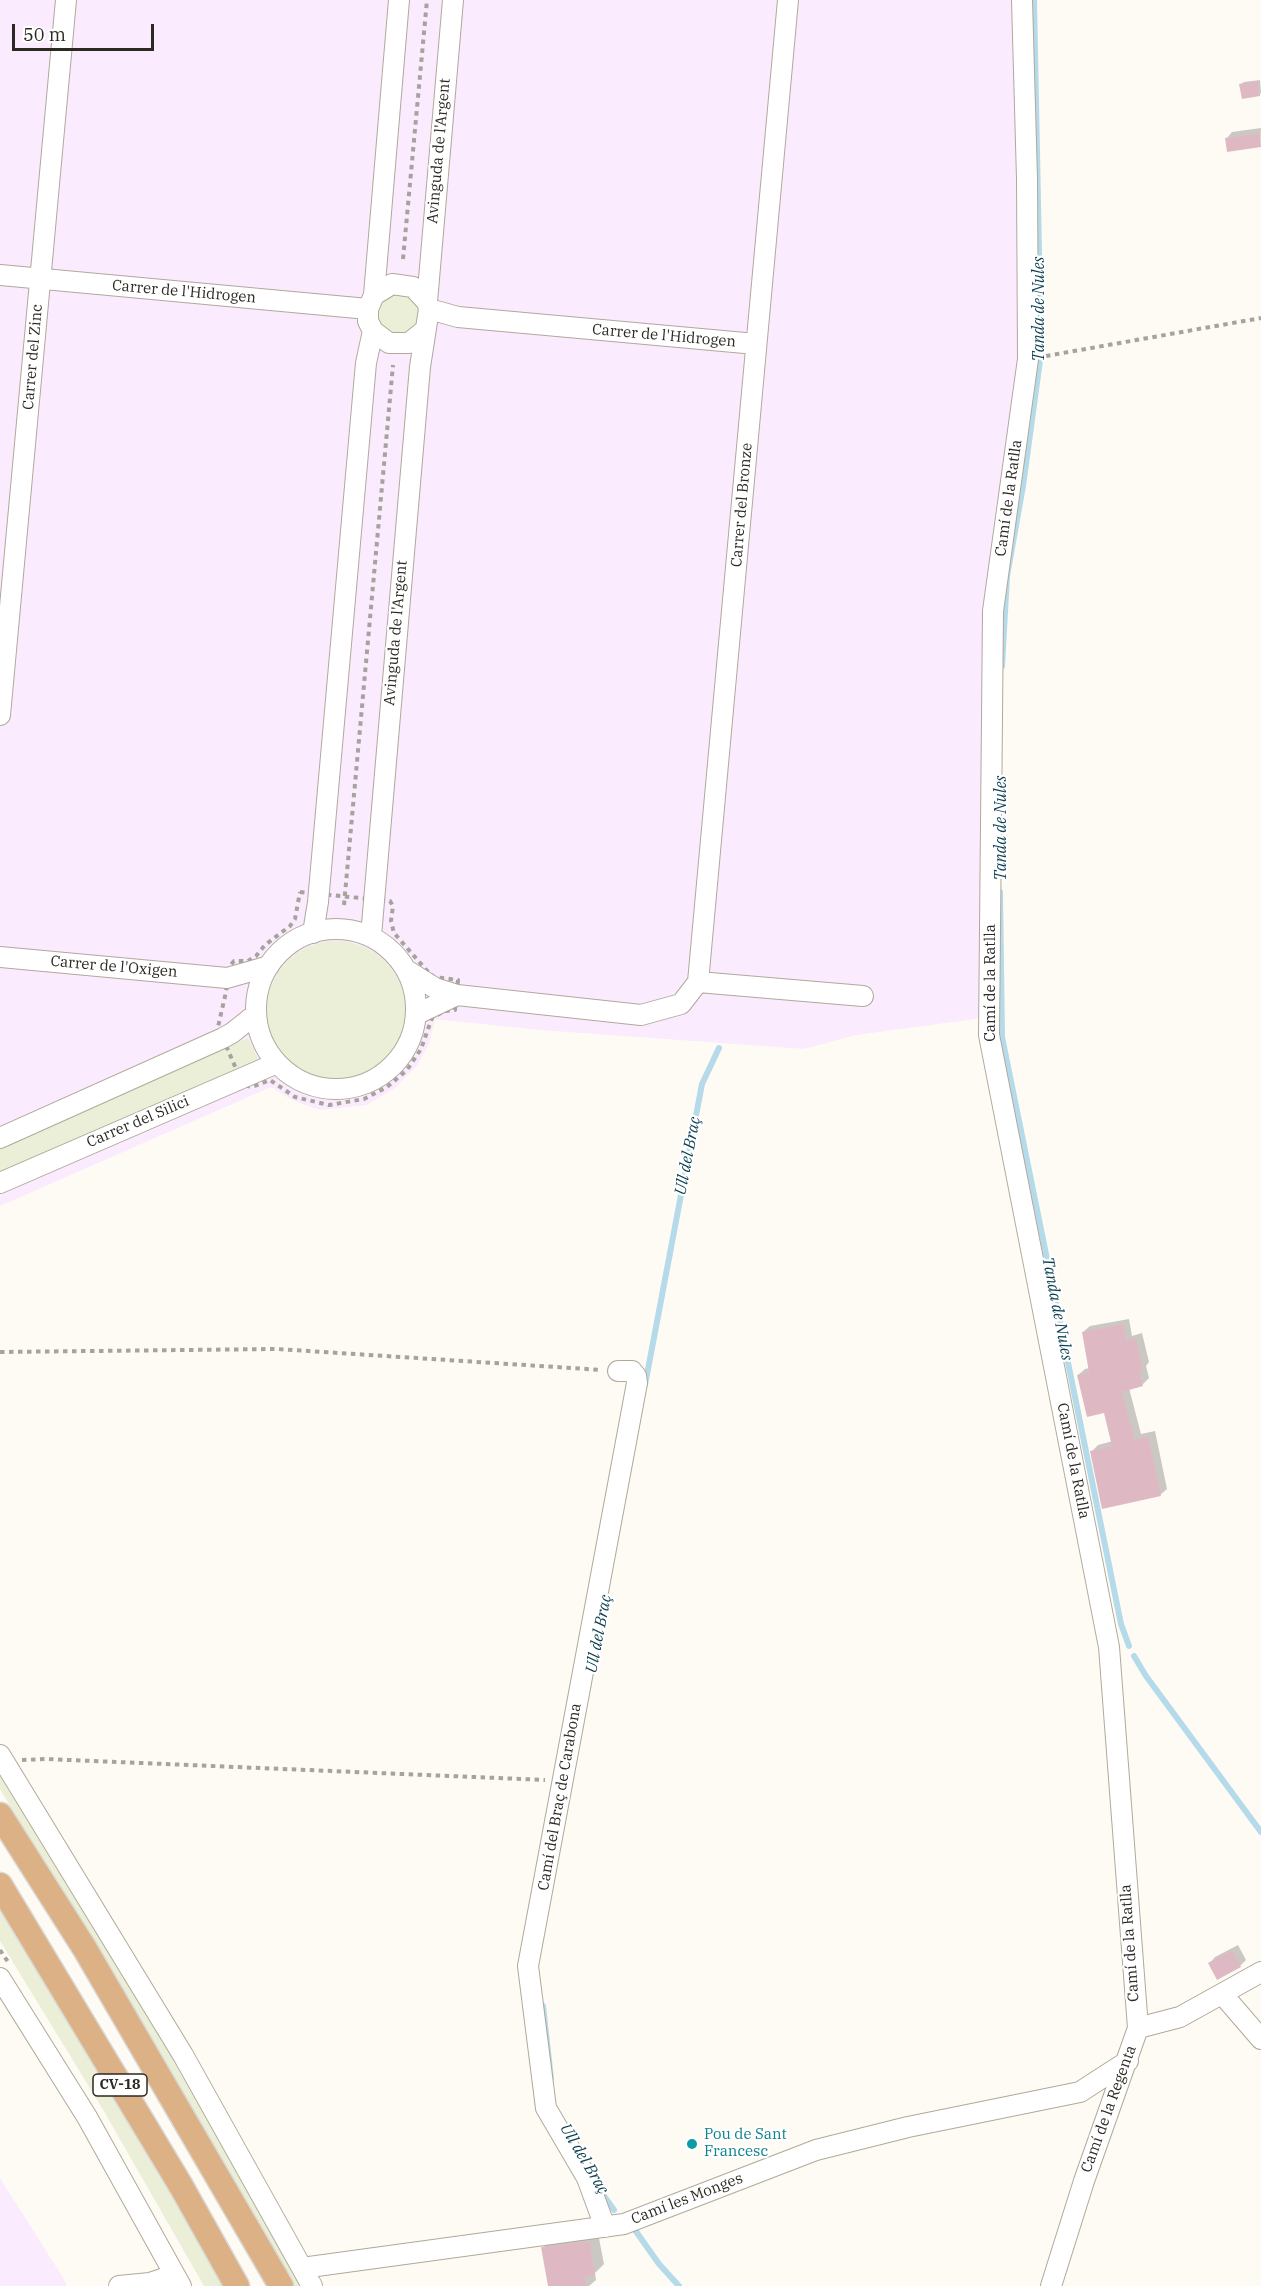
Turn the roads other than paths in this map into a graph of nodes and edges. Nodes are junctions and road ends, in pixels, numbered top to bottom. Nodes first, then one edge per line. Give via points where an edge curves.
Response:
1 (66, 0) edge
2 (399, 0) edge
3 (453, 0) edge
4 (788, 0) edge
5 (1022, 0) edge
6 (0, 275) edge
7 (40, 279) junction
8 (371, 302) junction
9 (428, 306) junction
10 (425, 330) junction
11 (373, 331) junction
12 (756, 344) junction
13 (0, 715) edge
14 (313, 933) junction
15 (371, 936) junction
16 (0, 957) edge
17 (269, 966) junction
18 (408, 971) junction
19 (227, 978) junction
20 (698, 982) junction
21 (457, 995) junction
22 (863, 996) dead end
23 (257, 1007) junction
24 (417, 1014) junction
25 (277, 1064) junction
26 (0, 1138) edge
27 (0, 1182) edge
28 (618, 1371) road end
29 (2, 1758) edge
30 (0, 1815) edge
31 (0, 1885) edge
32 (1261, 1972) edge
33 (0, 1978) edge
34 (1223, 1995) junction
35 (1138, 2028) junction
36 (1261, 2039) edge
37 (1128, 2061) junction
38 (605, 2227) junction
39 (302, 2268) junction
40 (178, 2281) edge
41 (119, 2286) edge
42 (237, 2286) edge
43 (281, 2286) edge
44 (312, 2286) edge
45 (1051, 2286) edge

1 - 7 street, Carrer del Zinc
2 - 8 street
3 - 9 street, Avinguda de l'Argent
4 - 12 street, Carrer del Bronze
5 - 35 street, Camí de la Ratlla via 1028,359 993,611 989,1035 1109,1647
6 - 7 street, Carrer de l'Hidrogen
7 - 8 street, Carrer de l'Hidrogen
7 - 13 street, Carrer del Zinc
8 - 9 street via 392,284 413,287
8 - 11 street via 368,321
9 - 10 street
9 - 12 street, Carrer de l'Hidrogen via 458,317
10 - 11 street via 409,343 389,343
10 - 15 street, Avinguda de l'Argent
11 - 14 street via 366,363
12 - 20 street, Carrer del Bronze
14 - 15 street via 340,930
14 - 17 street via 281,952
15 - 18 street
16 - 19 street, Carrer de l'Oxigen
17 - 19 street, Carrer de l'Oxigen
17 - 23 street via 261,982
18 - 21 street via 435,988
18 - 24 street
19 - 23 street, Carrer de l'Oxigen
20 - 21 street via 681,1004 641,1015
20 - 22 street
21 - 24 street
23 - 25 street via 262,1041
23 - 26 street via 223,1038
24 - 25 street via 411,1038 397,1061 376,1079 351,1089 324,1089 298,1080
25 - 27 street, Carrer del Silici
28 - 38 street, Camí del Braç de Carabona via 632,1371 637,1383 528,1966 546,2108 587,2178
29 - 39 street via 183,2055
30 - 43 main road, CV-18 via 85,1949
31 - 42 main road, CV-18
32 - 34 street, Camí de la Regenta
33 - 40 street via 87,2117
34 - 35 street, Camí de la Regenta via 1180,2017
34 - 36 street
35 - 37 street, Camí de la Regenta
37 - 38 street, Camí les Monges via 1080,2092 816,2150 624,2224
37 - 45 street, Camí de la Regenta
38 - 39 street, Camí les Monges
39 - 44 street
40 - 41 street

